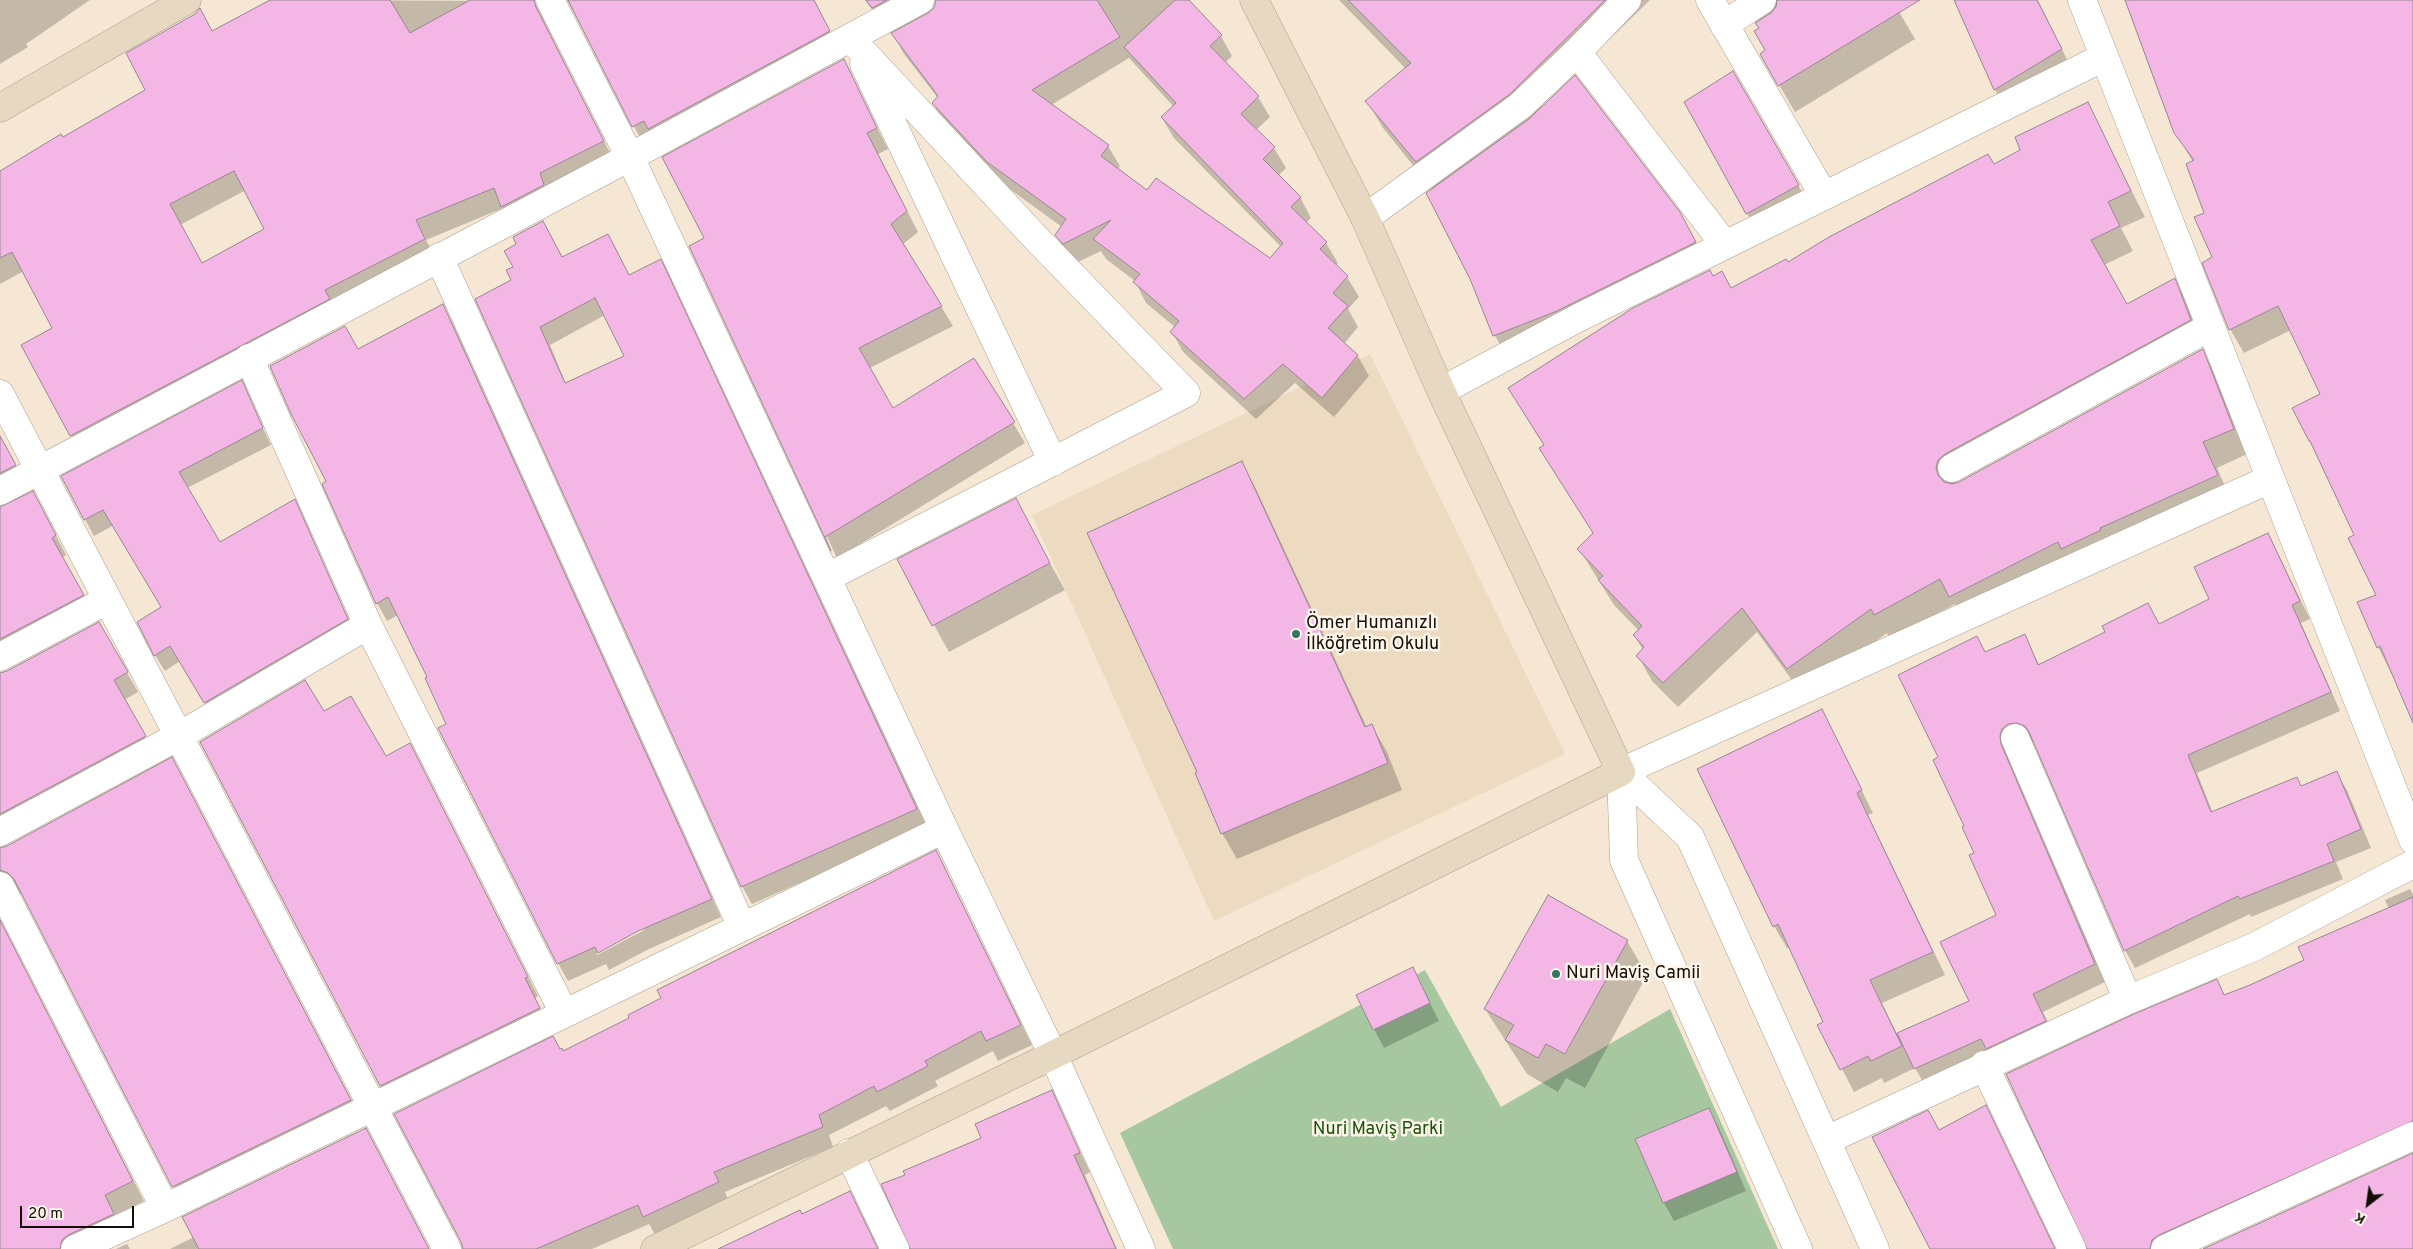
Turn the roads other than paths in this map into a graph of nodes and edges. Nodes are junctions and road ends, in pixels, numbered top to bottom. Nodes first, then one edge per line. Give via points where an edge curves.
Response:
1 (186, 0) edge
2 (550, 0) edge
3 (920, 0) edge
4 (1254, 0) edge
5 (1710, 0) edge
6 (1762, 0) edge
7 (2082, 0) edge
8 (1620, 2) edge
9 (1724, 25) junction
10 (851, 39) junction
11 (1577, 52) junction
12 (2104, 57) junction
13 (0, 108) edge
14 (630, 157) junction
15 (1824, 196) junction
16 (1365, 218) junction
17 (1725, 245) junction
18 (439, 257) junction
19 (2210, 327) junction
20 (249, 358) junction
21 (1441, 391) junction
22 (0, 394) edge
23 (1053, 462) junction
24 (1952, 468) dead end
25 (39, 470) junction
26 (2270, 479) junction
27 (0, 491) edge
28 (828, 577) junction
29 (107, 600) junction
30 (368, 625) junction
31 (0, 657) edge
32 (178, 736) junction
33 (2015, 738) dead end
34 (1621, 772) junction
35 (944, 829) junction
36 (0, 832) edge
37 (2413, 840) edge
38 (2413, 864) edge
39 (0, 886) edge
40 (742, 927) junction
41 (2128, 1000) junction
42 (564, 1013) junction
43 (1053, 1056) junction
44 (1984, 1065) junction
45 (373, 1107) junction
46 (2413, 1136) edge
47 (1826, 1140) junction
48 (849, 1153) junction
49 (165, 1208) junction
50 (75, 1249) edge
51 (447, 1249) edge
52 (654, 1249) edge
53 (895, 1249) edge
54 (1141, 1249) edge
55 (1798, 1249) edge
56 (1875, 1249) edge
57 (2072, 1249) edge
58 (2165, 1249) edge

1 - 13 street
2 - 14 street
3 - 10 street
4 - 16 street
5 - 9 street
6 - 9 street
7 - 12 street
8 - 11 street
9 - 15 street
10 - 14 street
10 - 23 street
10 - 23 street via 1186,393
11 - 16 street via 1520,106
11 - 17 street
12 - 15 street
12 - 19 street
14 - 18 street
14 - 28 street
15 - 17 street
16 - 21 street
17 - 21 street
18 - 20 street
18 - 40 street
19 - 24 street
19 - 26 street
20 - 25 street
20 - 30 street
21 - 34 street
22 - 25 street
23 - 28 street
25 - 27 street
25 - 29 street
26 - 34 street
26 - 37 street
28 - 35 street
29 - 31 street
29 - 32 street
30 - 32 street
30 - 42 street
32 - 36 street
32 - 45 street
33 - 41 street
34 - 43 street
34 - 47 street via 1690,837
34 - 55 street via 1624,860
35 - 40 street
35 - 43 street
38 - 41 street via 2254,947
39 - 49 street
40 - 42 street
41 - 44 street
42 - 45 street
43 - 48 street
43 - 54 street
44 - 47 street
44 - 57 street
45 - 49 street
45 - 51 street
46 - 58 street
47 - 56 street
48 - 52 street
48 - 53 street
49 - 50 street

